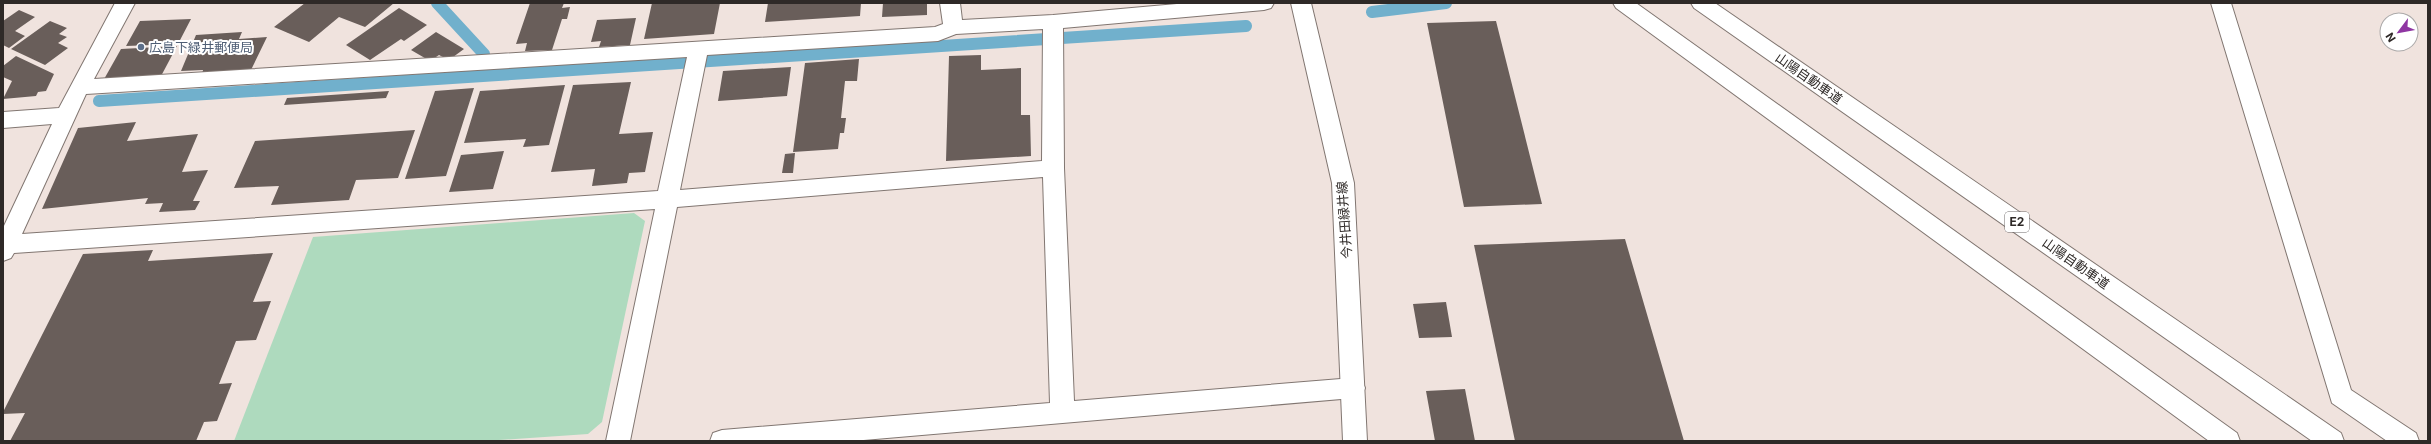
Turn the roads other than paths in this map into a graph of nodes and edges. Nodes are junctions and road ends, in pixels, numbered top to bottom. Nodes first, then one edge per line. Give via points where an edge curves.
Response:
1 (125, 3) edge
2 (950, 3) edge
3 (1264, 3) edge
4 (1301, 3) edge
5 (1624, 3) edge
6 (1701, 3) edge
7 (2221, 3) edge
8 (1053, 22) junction
9 (953, 27) junction
10 (698, 50) junction
11 (79, 87) junction
12 (65, 115) junction
13 (3, 120) edge
14 (1053, 168) junction
15 (669, 198) junction
16 (5, 248) edge
17 (1353, 388) junction
18 (1062, 412) junction
19 (618, 441) edge
20 (722, 441) edge
21 (1355, 441) edge
22 (2228, 441) edge
23 (2332, 441) edge
24 (2407, 441) edge

1 - 11 main road
2 - 9 main road
3 - 8 main road
4 - 17 main road, 今井田緑井線 via 1343,183
5 - 22 main road
6 - 23 main road, 山陽自動車道 / E2
7 - 24 main road via 2341,396
8 - 9 main road
8 - 14 main road
9 - 10 main road via 938,34
10 - 11 main road
10 - 15 main road
11 - 12 main road
12 - 13 main road
12 - 16 main road
14 - 15 main road
14 - 18 main road
15 - 16 main road
15 - 19 main road
17 - 18 main road
17 - 21 main road, 今井田緑井線
18 - 20 main road

